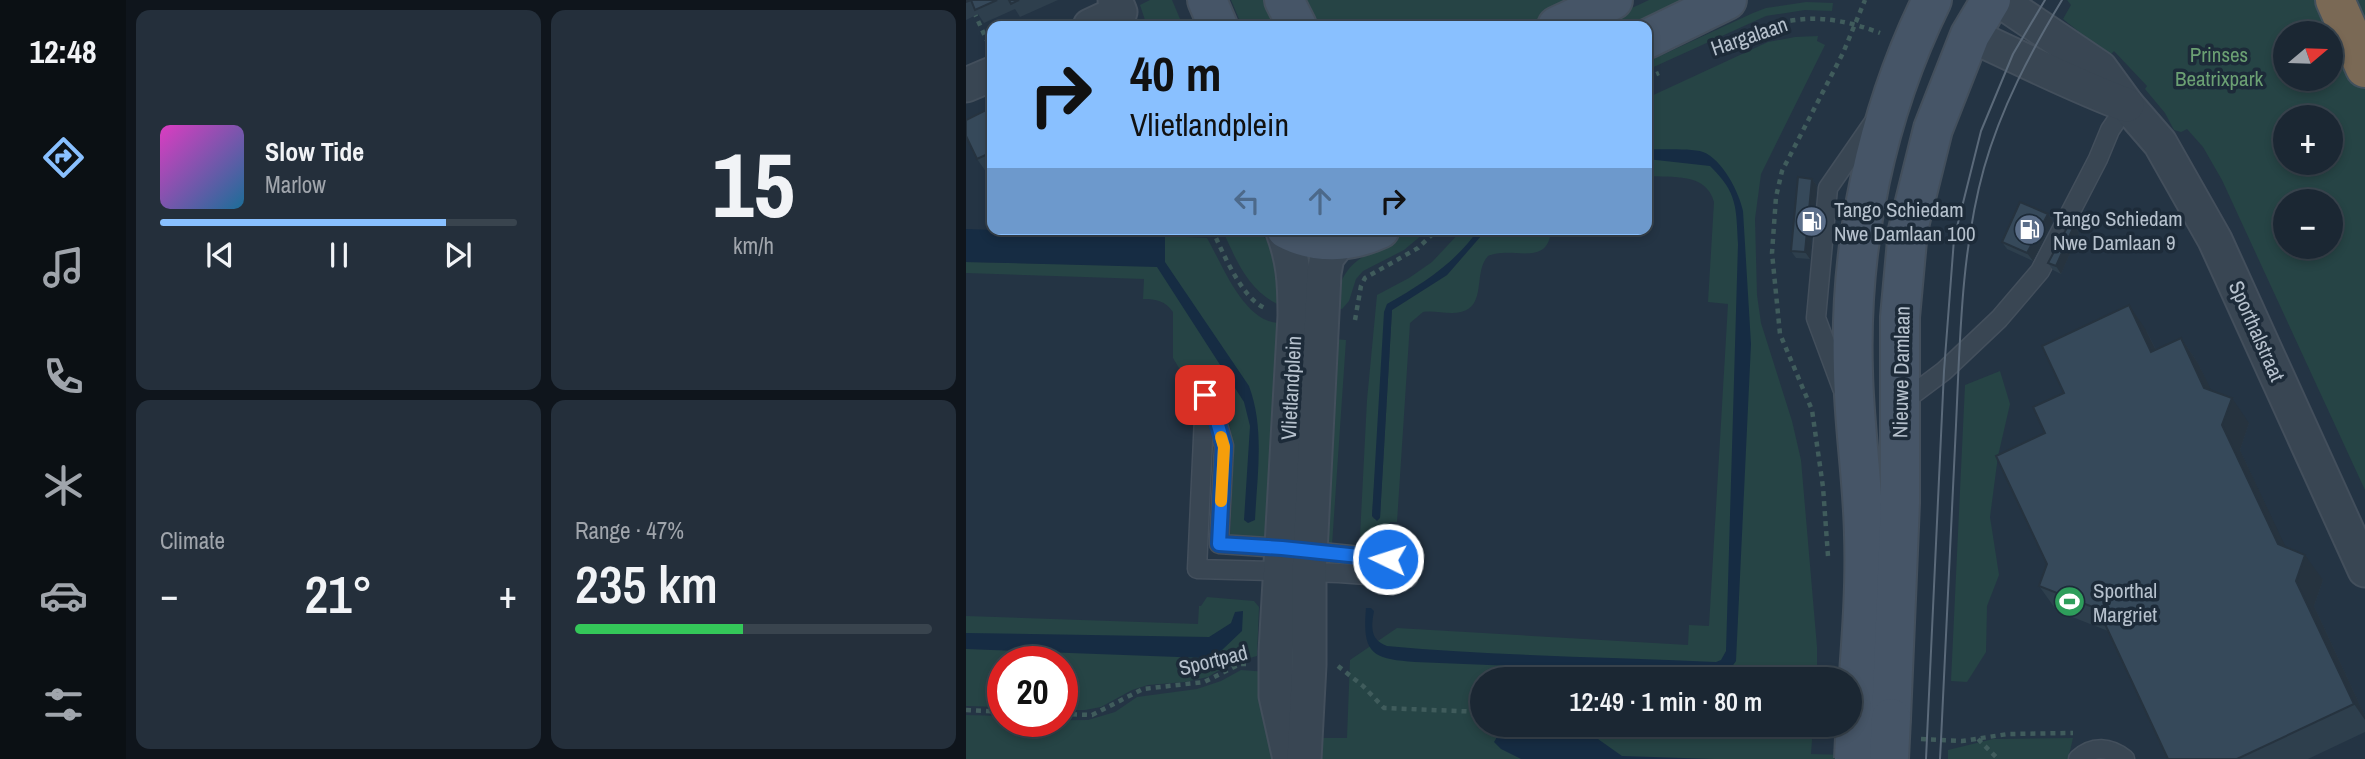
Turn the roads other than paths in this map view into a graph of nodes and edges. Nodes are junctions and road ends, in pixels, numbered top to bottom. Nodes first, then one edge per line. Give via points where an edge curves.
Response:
1 (1207, 0) edge
2 (1284, 0) edge
3 (1613, 0) edge
4 (1727, 0) edge
5 (1991, 0) edge
6 (1999, 0) edge
7 (2335, 0) edge
8 (1919, 4) edge
9 (1118, 6) edge
10 (1097, 21) edge
11 (1216, 21) edge
12 (1294, 21) edge
13 (1568, 21) edge
14 (1970, 35) junction
15 (1658, 53) edge
16 (2365, 68) edge
17 (987, 76) edge
18 (966, 85) edge
19 (2127, 105) junction
20 (1286, 235) edge
21 (1302, 235) edge
22 (1366, 235) edge
23 (1340, 241) junction
24 (1900, 404) junction
25 (1295, 561) junction
26 (1408, 569) dead end
27 (2365, 569) edge
28 (1872, 738) edge
29 (1290, 759) edge
30 (1304, 759) edge
31 (2078, 759) edge
32 (2125, 759) edge

1 - 11 main road
2 - 12 main road
3 - 13 main road
4 - 15 main road, Hargalaan
5 - 14 main road, Nieuwe Damlaan
6 - 19 street, Sporthalstraat via 2101,68
7 - 16 highway
8 - 14 main road
8 - 28 main road, Nieuwe Damlaan via 1875,160 1857,264 1853,368 1864,538 1862,626
9 - 10 street
14 - 19 street, Sporthalstraat
14 - 24 main road, Nieuwe Damlaan via 1933,129 1908,230 1900,317
17 - 18 street
19 - 24 lane via 2040,271 2000,319
19 - 27 street, Sporthalstraat via 2160,143 2215,240
20 - 25 street, Vlietlandplein via 1295,282
21 - 23 main road
22 - 23 main road
23 - 25 street, Vlietlandplein via 1327,257 1324,273
24 - 28 main road, Nieuwe Damlaan via 1900,503
25 - 25 lane via 1219,544 1224,446 1205,395 1197,569
25 - 26 lane
25 - 29 street, Vlietlandplein via 1276,663 1276,696
25 - 30 street, Vlietlandplein via 1322,665
31 - 32 lane via 2098,749

